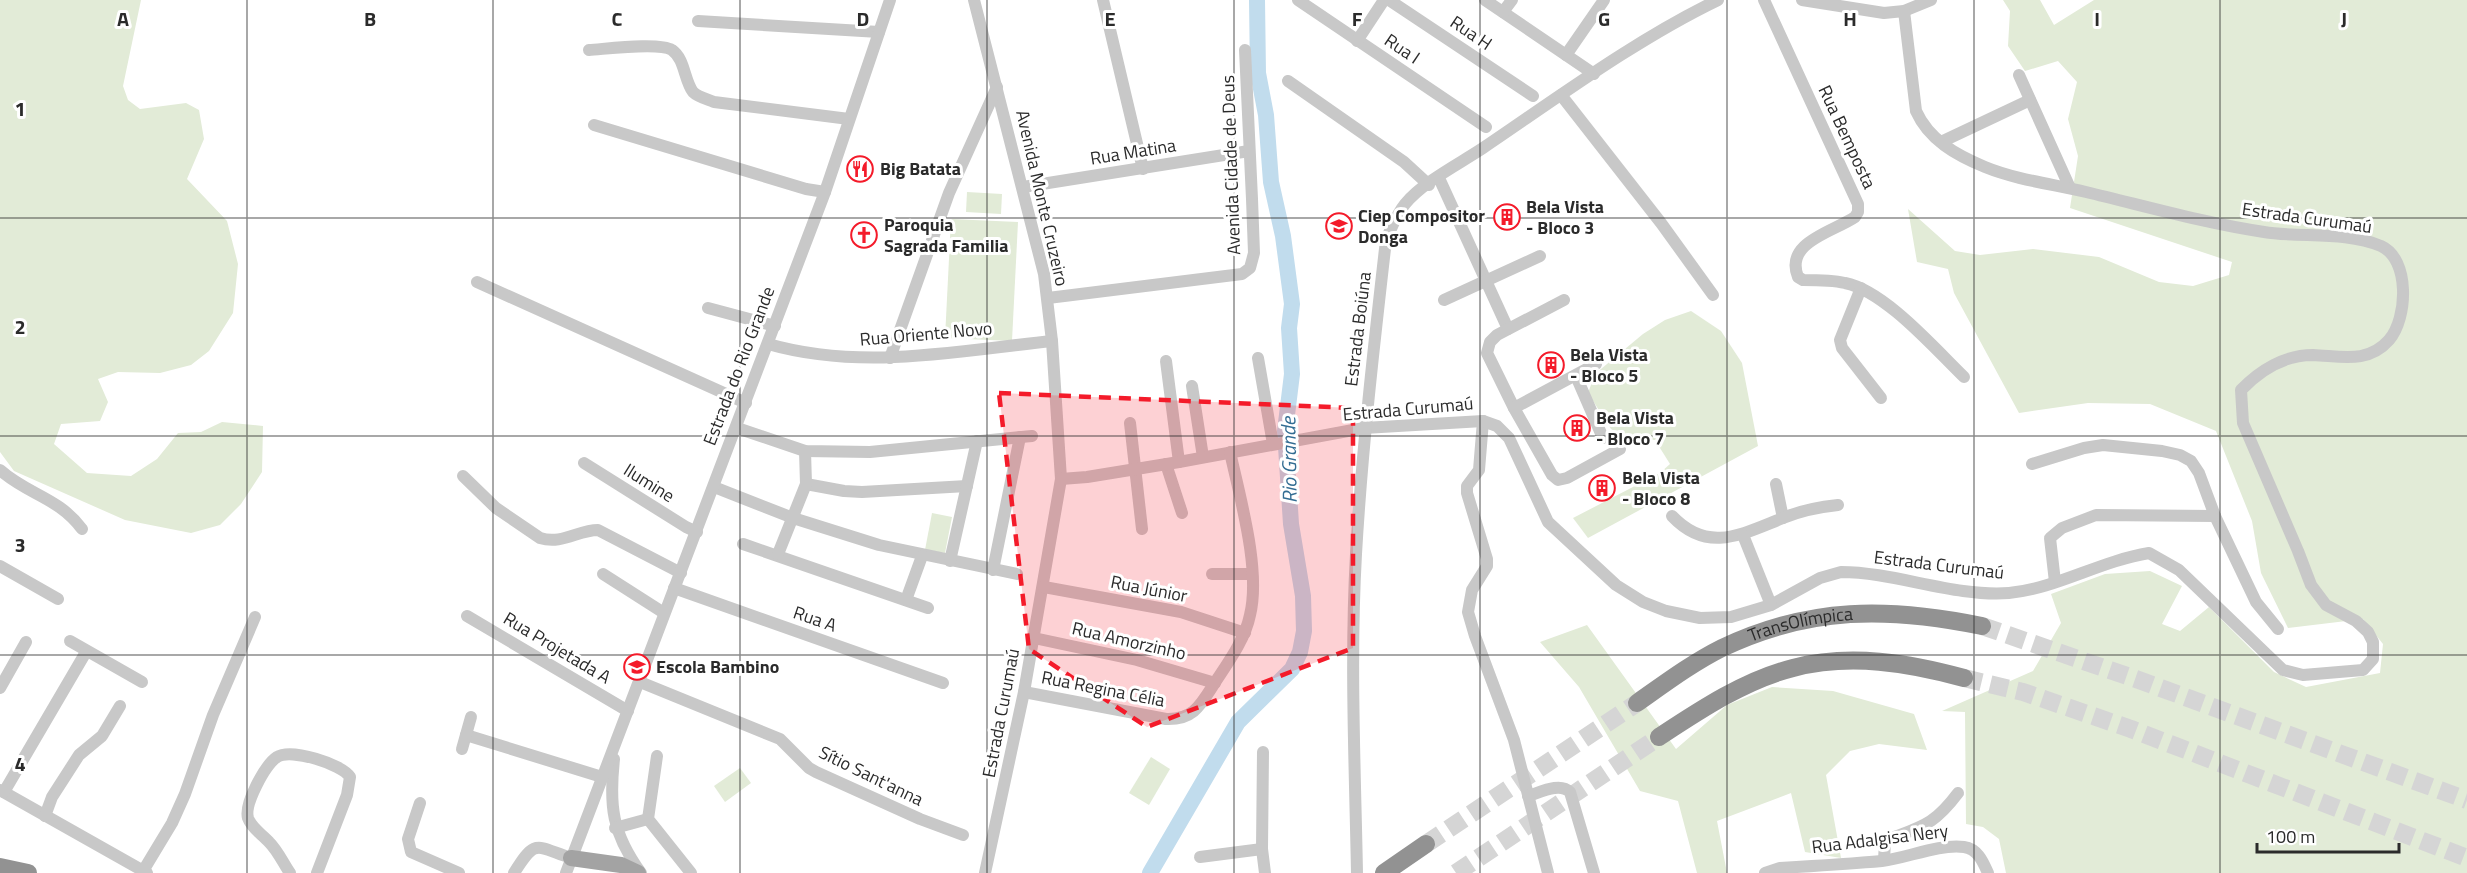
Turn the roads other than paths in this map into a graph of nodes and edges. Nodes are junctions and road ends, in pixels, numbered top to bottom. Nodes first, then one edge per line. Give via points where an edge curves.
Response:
1 (890, 0) edge
2 (974, 0) edge
3 (1102, 0) edge
4 (1298, 0) edge
5 (1387, 0) edge
6 (1485, 0) edge
7 (1512, 0) edge
8 (1604, 0) edge
9 (1692, 0) edge
10 (1718, 0) edge
11 (1764, 0) edge
12 (1802, 0) edge
13 (1931, 0) edge
14 (1867, 5) edge
15 (1702, 8) junction
16 (1904, 11) junction
17 (1503, 12) junction
18 (699, 21) dead end
19 (879, 32) junction
20 (1357, 41) junction
21 (589, 50) dead end
22 (1245, 50) dead end
23 (1566, 55) junction
24 (1594, 74) junction
25 (2019, 75) dead end
26 (1288, 81) dead end
27 (997, 87) junction
28 (1561, 95) junction
29 (1533, 96) dead end
30 (2030, 100) junction
31 (849, 119) junction
32 (594, 125) dead end
33 (1486, 127) dead end
34 (1941, 142) junction
35 (1249, 151) junction
36 (1143, 169) junction
37 (1434, 181) junction
38 (1023, 187) junction
39 (2070, 188) junction
40 (825, 192) junction
41 (1540, 256) dead end
42 (1486, 281) junction
43 (477, 282) dead end
44 (1860, 288) junction
45 (1713, 295) dead end
46 (1048, 298) junction
47 (1444, 300) dead end
48 (1564, 300) dead end
49 (708, 308) dead end
50 (775, 326) junction
51 (1508, 329) junction
52 (1052, 341) junction
53 (768, 344) junction
54 (890, 358) junction
55 (1258, 358) dead end
56 (1166, 361) dead end
57 (1596, 364) dead end
58 (1576, 376) junction
59 (1964, 377) dead end
60 (1192, 386) dead end
61 (1881, 398) dead end
62 (746, 403) junction
63 (1514, 408) junction
64 (1483, 421) junction
65 (1130, 423) dead end
66 (737, 428) junction
67 (1364, 428) junction
68 (1603, 438) dead end
69 (977, 441) junction
70 (1276, 443) junction
71 (1620, 449) dead end
72 (805, 451) junction
73 (1230, 452) junction
74 (1203, 457) junction
75 (1173, 463) junction
76 (584, 464) dead end
77 (2032, 464) dead end
78 (1134, 469) junction
79 (0, 470) edge
80 (462, 476) dead end
81 (1061, 479) junction
82 (1776, 483) dead end
83 (806, 484) junction
84 (967, 486) junction
85 (714, 487) junction
86 (1838, 505) dead end
87 (1182, 513) dead end
88 (1672, 516) dead end
89 (2215, 516) junction
90 (793, 518) junction
91 (1783, 518) junction
92 (82, 529) dead end
93 (1142, 529) dead end
94 (697, 532) junction
95 (1743, 535) junction
96 (743, 544) dead end
97 (778, 554) junction
98 (922, 556) junction
99 (950, 561) junction
100 (0, 566) edge
101 (993, 570) junction
102 (681, 573) junction
103 (603, 574) dead end
104 (1017, 574) dead end
105 (1212, 574) dead end
106 (1251, 574) junction
107 (2055, 582) junction
108 (1044, 587) junction
109 (674, 588) junction
110 (58, 599) dead end
111 (906, 600) junction
112 (1771, 605) junction
113 (928, 608) dead end
114 (664, 613) junction
115 (467, 616) dead end
116 (255, 617) dead end
117 (1982, 626) tunnel mouth
118 (2278, 629) dead end
119 (1245, 633) junction
120 (1034, 638) junction
121 (70, 641) dead end
122 (26, 642) dead end
123 (86, 652) junction
124 (1964, 678) tunnel mouth
125 (142, 681) dead end
126 (640, 682) junction
127 (1215, 682) junction
128 (944, 683) dead end
129 (0, 688) edge
130 (1024, 692) junction
131 (1637, 703) tunnel mouth
132 (120, 706) dead end
133 (628, 711) junction
134 (471, 717) dead end
135 (466, 735) junction
136 (1659, 737) tunnel mouth
137 (616, 742) junction
138 (462, 749) dead end
139 (1263, 752) dead end
140 (657, 756) dead end
141 (602, 777) junction
142 (2, 791) edge
143 (1958, 793) dead end
144 (1528, 796) junction
145 (420, 803) dead end
146 (594, 803) junction
147 (45, 816) junction
148 (648, 819) junction
149 (615, 828) junction
150 (963, 835) dead end
151 (1426, 843) tunnel mouth
152 (1262, 849) junction
153 (1200, 857) dead end
154 (1982, 859) junction
155 (1884, 860) junction
156 (0, 867) edge
157 (572, 868) edge
158 (603, 868) edge
159 (145, 872) edge
160 (28, 873) edge
161 (290, 873) edge
162 (317, 873) edge
163 (459, 873) edge
164 (514, 873) edge
165 (640, 873) edge
166 (691, 873) edge
167 (985, 873) edge
168 (1265, 873) edge
169 (1354, 873) edge
170 (1384, 873) edge
171 (1548, 873) edge
172 (1594, 873) edge
173 (1765, 873) edge
174 (1975, 873) edge
175 (1988, 873) edge

1 - 19 street, Estrada do Rio Grande
2 - 27 street, Avenida Monte Cruzeiro
3 - 36 street
4 - 20 street, Rua I
5 - 20 street
5 - 29 street, Rua H
6 - 17 street
7 - 17 street
8 - 23 street
9 - 15 street
10 - 15 street, Estrada Boiúna
11 - 44 street, Rua Bemposta via 1858,204 1855,217 1799,251 1794,259 1795,269 1803,280 1845,282
12 - 14 street
13 - 16 street
14 - 16 street via 1884,13
15 - 24 street, Estrada Boiúna
16 - 34 street, Estrada Curumaú via 1916,111 1923,126
17 - 23 street
18 - 19 street
19 - 31 street, Estrada do Rio Grande
20 - 33 street, Rua I
21 - 31 street via 631,46 671,49 678,55 693,92 701,97 714,102
22 - 35 street, Avenida Cidade de Deus
23 - 24 street
24 - 28 street, Estrada Boiúna
25 - 30 street
26 - 37 street
27 - 38 street, Avenida Monte Cruzeiro
27 - 54 street via 949,194
28 - 37 street, Estrada Boiúna
28 - 45 street
30 - 34 street
30 - 39 street
31 - 40 street, Estrada do Rio Grande
32 - 40 street
34 - 39 street, Estrada Curumaú via 1984,166 2029,181
35 - 36 street, Rua Matina
35 - 46 street, Avenida Cidade de Deus via 1254,253 1250,268 1242,274
36 - 38 street, Rua Matina
37 - 42 street
37 - 67 street, Estrada Boiúna via 1406,203 1386,240
38 - 46 street, Avenida Monte Cruzeiro
39 - 107 street, Estrada Curumaú via 2206,221 2265,232 2357,240 2383,247 2397,259 2403,293 2401,313 2390,339 2366,356 2311,355 2275,363 2241,390 2243,423 2311,585 2326,605 2368,632 2374,651 2370,665 2341,673 2303,675 2283,670 2179,570 2149,554 2109,562
40 - 50 street, Estrada do Rio Grande
41 - 42 street
42 - 47 street
42 - 51 street
43 - 62 street
44 - 59 street, Rua Bemposta via 1897,313
44 - 61 street via 1840,340
46 - 52 street, Avenida Monte Cruzeiro
48 - 51 street
49 - 50 street
50 - 53 street, Estrada do Rio Grande
51 - 63 street via 1490,342 1487,353
52 - 54 street, Rua Oriente Novo
52 - 81 street, Avenida Monte Cruzeiro
53 - 54 street, Rua Oriente Novo via 819,355
53 - 62 street, Estrada do Rio Grande
55 - 70 street
56 - 75 street
57 - 58 street
58 - 63 street
58 - 68 street
60 - 74 street
62 - 66 street, Estrada do Rio Grande
63 - 71 street via 1558,480
64 - 67 street, Estrada Curumaú
64 - 112 street, Estrada Curumaú via 1497,426 1509,438 1548,522 1616,585 1643,602 1700,618 1731,617
64 - 144 street via 1479,470 1467,486 1467,493 1487,567 1472,590 1468,612 1514,740
65 - 78 street
66 - 72 street
66 - 85 street, Estrada do Rio Grande
67 - 70 street, Estrada Curumaú
67 - 169 street, Estrada Boiúna via 1356,556
69 - 72 street via 870,452
69 - 84 street
69 - 101 street via 1026,437
70 - 73 street, Estrada Curumaú
72 - 83 street
73 - 74 street, Estrada Curumaú
73 - 106 street
74 - 75 street, Estrada Curumaú
75 - 78 street, Estrada Curumaú
75 - 87 street
76 - 94 street, Ilumine
77 - 89 street via 2103,445 2180,455 2191,461 2199,473
78 - 81 street, Estrada Curumaú
78 - 93 street
79 - 92 street via 62,507
80 - 102 street via 496,508 540,538 567,539 598,530
81 - 108 street, Estrada Curumaú
82 - 91 street
83 - 84 street via 862,492
83 - 90 street
84 - 99 street
85 - 90 street
85 - 94 street, Estrada do Rio Grande
86 - 91 street via 1810,508
88 - 95 street via 1697,536
89 - 107 street via 2096,515 2062,528 2050,538
89 - 118 street via 2256,602
90 - 97 street
90 - 98 street
91 - 95 street
94 - 102 street, Estrada do Rio Grande
95 - 112 street
96 - 97 street
97 - 111 street
98 - 99 street
98 - 111 street
99 - 101 street
100 - 110 street
101 - 104 street
102 - 109 street, Estrada do Rio Grande
103 - 114 street
105 - 106 street
106 - 119 street via 1252,601
107 - 112 street, Estrada Curumaú via 2006,593 1841,572 1821,578
108 - 119 street, Rua Júnior via 1181,612
108 - 120 street, Estrada Curumaú
109 - 114 street, Estrada do Rio Grande
109 - 128 street, Rua A
111 - 113 street
114 - 126 street, Estrada do Rio Grande
115 - 133 street, Rua Projetada A
116 - 159 street via 213,715 185,794
117 - 131 highway, TransOlímpica via 1894,613 1852,612 1800,621 1722,648
119 - 127 street
120 - 127 street, Rua Amorzinho
120 - 130 street, Estrada Curumaú
121 - 123 street
122 - 129 street
123 - 125 street
123 - 142 street
124 - 136 highway, TransOlímpica via 1912,664 1879,661 1837,661 1793,668 1728,696
126 - 133 street, Estrada do Rio Grande
126 - 150 street, Sítio Sant'anna via 780,739 816,772
127 - 130 street, Rua Regina Célia via 1192,714 1176,720
130 - 167 street, Estrada Curumaú
132 - 147 street via 102,736 79,755 52,797
133 - 137 street, Estrada do Rio Grande
134 - 135 street
135 - 138 street
135 - 141 street
137 - 141 street, Estrada do Rio Grande
137 - 149 street, Estrada do Rio Grande via 612,799
139 - 152 street
140 - 148 street
141 - 146 street, Estrada do Rio Grande
142 - 147 street
143 - 155 street via 1930,823 1887,840
144 - 171 street
144 - 172 street via 1559,787 1570,792
145 - 163 street via 408,839 411,852
146 - 149 street
146 - 157 street, Estrada do Rio Grande
147 - 159 street
148 - 149 street
148 - 166 street
149 - 165 street, Estrada do Rio Grande
151 - 170 highway
152 - 153 street
152 - 168 street
154 - 155 street, Rua Adalgisa Nery via 1965,847
154 - 174 street
154 - 175 street
155 - 173 street, Rua Adalgisa Nery via 1780,868
156 - 160 highway
157 - 158 main road, Estrada do Rio Grande
157 - 164 street via 543,847 536,847 528,851
158 - 165 main road, Estrada do Rio Grande
161 - 162 street via 247,815 267,767 283,755 308,757 342,768 350,777 347,795

